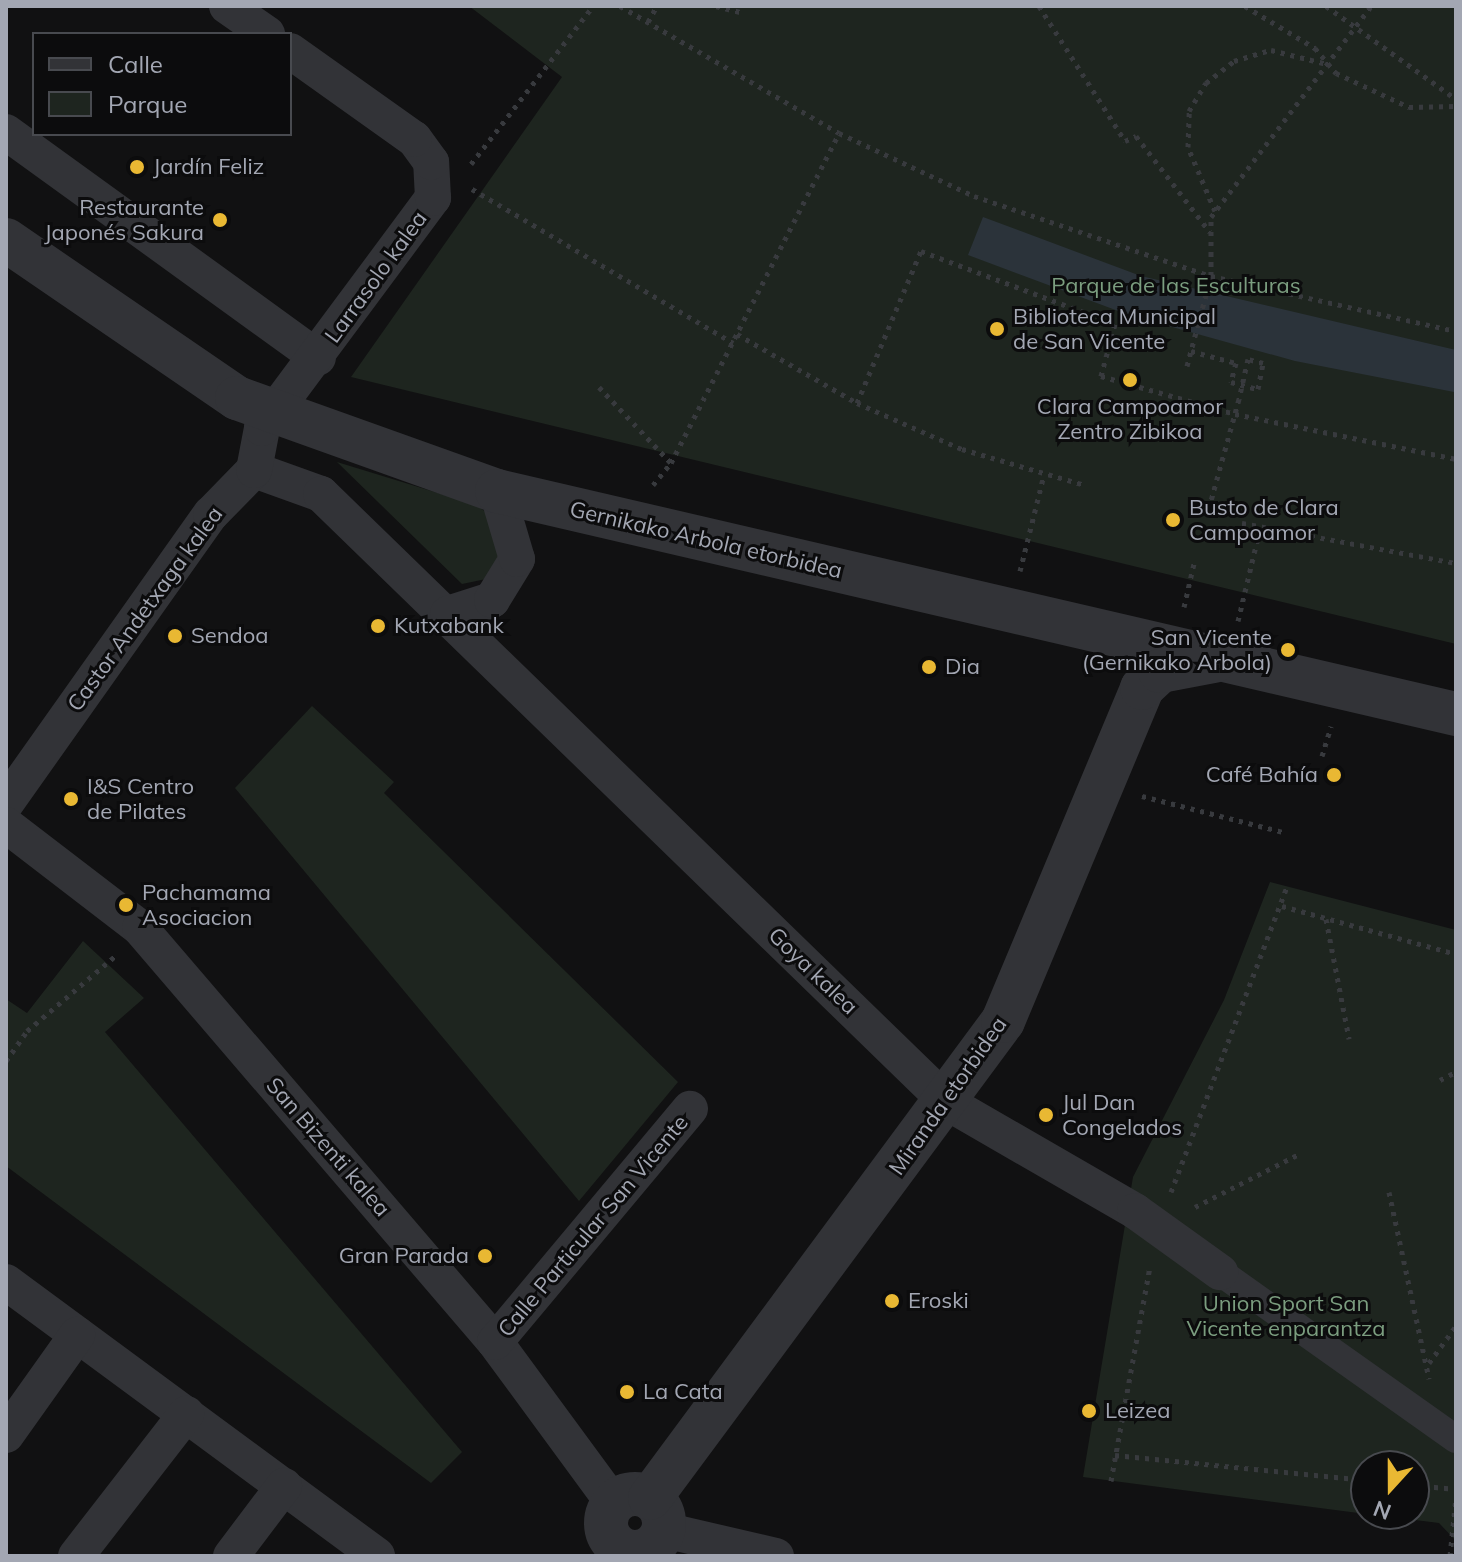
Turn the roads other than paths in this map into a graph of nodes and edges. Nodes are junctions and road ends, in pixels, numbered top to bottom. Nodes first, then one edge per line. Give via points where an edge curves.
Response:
1 (227, 6) edge
2 (264, 32) edge
3 (292, 52) edge
4 (6, 132) edge
5 (6, 240) edge
6 (318, 358) junction
7 (274, 414) junction
8 (254, 470) junction
9 (497, 491) junction
10 (448, 614) junction
11 (1229, 660) junction
12 (1456, 714) edge
13 (6, 803) edge
14 (6, 825) edge
15 (948, 1103) junction
16 (690, 1109) dead end
17 (1220, 1272) joint
18 (6, 1282) edge
19 (77, 1335) junction
20 (495, 1342) junction
21 (186, 1414) junction
22 (6, 1435) edge
23 (1456, 1439) edge
24 (284, 1486) junction
25 (630, 1527) edge
26 (76, 1556) edge
27 (231, 1556) edge
28 (377, 1556) edge
29 (776, 1556) edge

1 - 2 street
3 - 6 street, Larrasolo kalea via 414,139 444,171 433,198
4 - 6 street
5 - 7 street, Gernikako Arbola etorbidea via 237,398
6 - 7 street, Larrasolo kalea
7 - 8 street via 262,428
7 - 9 street, Gernikako Arbola etorbidea
8 - 10 street, Goya kalea via 321,494
8 - 13 street, Castor Andetxaga kalea via 211,514
9 - 10 street via 517,559 492,600
9 - 11 street, Gernikako Arbola etorbidea
10 - 15 street, Goya kalea
11 - 12 street, Gernikako Arbola etorbidea
11 - 15 street, Miranda etorbidea via 1189,662 1152,678 1003,1021
14 - 20 street, San Bizenti kalea via 140,928
15 - 17 street, Goya kalea via 1157,1227
15 - 25 street, Miranda etorbidea
16 - 20 street, Calle Particular San Vicente
17 - 23 street
18 - 19 street
19 - 21 street
19 - 22 street
20 - 25 street, San Bizenti kalea
21 - 24 street
21 - 26 street
24 - 27 street
24 - 28 street
25 - 29 street

